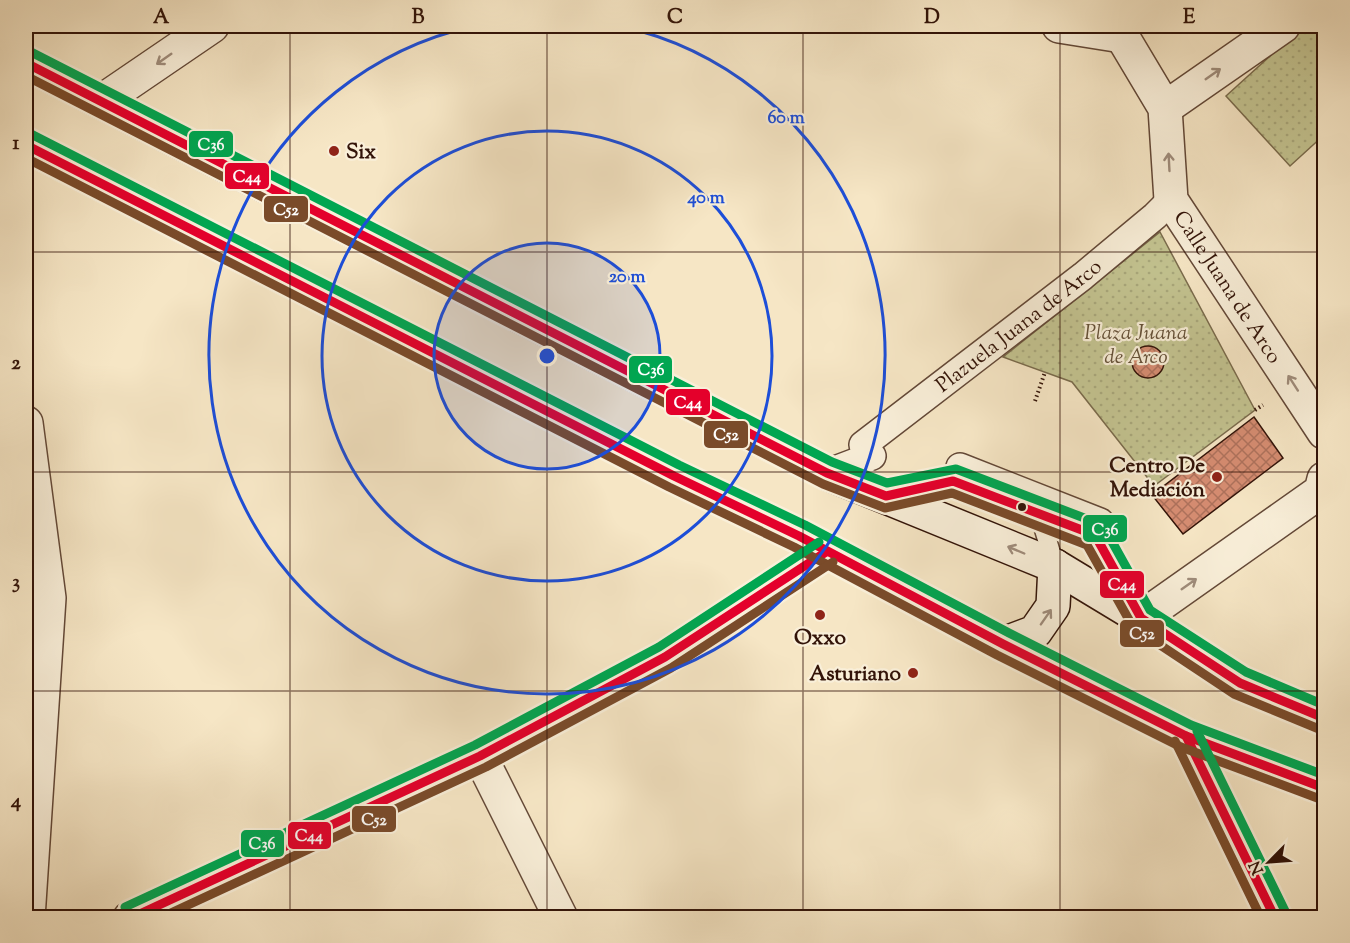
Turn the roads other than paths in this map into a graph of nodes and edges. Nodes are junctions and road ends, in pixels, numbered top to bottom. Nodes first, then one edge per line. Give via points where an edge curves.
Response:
1 (212, 26) edge
2 (1059, 26) edge
3 (1283, 26) edge
4 (1130, 31) edge
5 (26, 63) edge
6 (102, 101) junction
7 (1166, 108) junction
8 (26, 145) edge
9 (1171, 200) junction
10 (26, 423) edge
11 (1324, 432) edge
12 (960, 467) dead end
13 (827, 473) junction
14 (1324, 479) edge
15 (886, 496) junction
16 (1039, 513) junction
17 (1100, 522) dead end
18 (826, 552) junction
19 (1054, 566) junction
20 (1141, 618) junction
21 (1003, 644) junction
22 (1324, 718) edge
23 (1186, 736) junction
24 (480, 756) junction
25 (1324, 788) edge
26 (28, 918) edge
27 (130, 918) edge
28 (561, 918) edge
29 (1275, 918) edge

1 -> 6 main road
2 - 4 main road
7 -> 3 main road
4 - 7 main road, Calle Juana de Arco
5 - 6 main road
6 - 13 main road
9 -> 7 main road, Calle Juana de Arco
8 - 18 main road
11 -> 9 main road, Calle Juana de Arco
9 - 13 street, Plazuela Juana de Arco via 868,450
10 - 26 main road via 50,598
12 - 17 street
13 - 15 main road
20 -> 14 main road via 1321,491
15 - 16 lane via 953,480
19 -> 15 main road
16 - 19 lane
16 - 20 lane via 1095,535
18 - 21 main road
18 - 24 main road via 665,657
19 - 20 main road
21 -> 19 main road via 1035,632 1053,606
20 - 22 main road via 1240,683
21 - 23 main road
23 - 25 main road
23 - 29 main road
24 - 27 main road
24 - 28 main road

